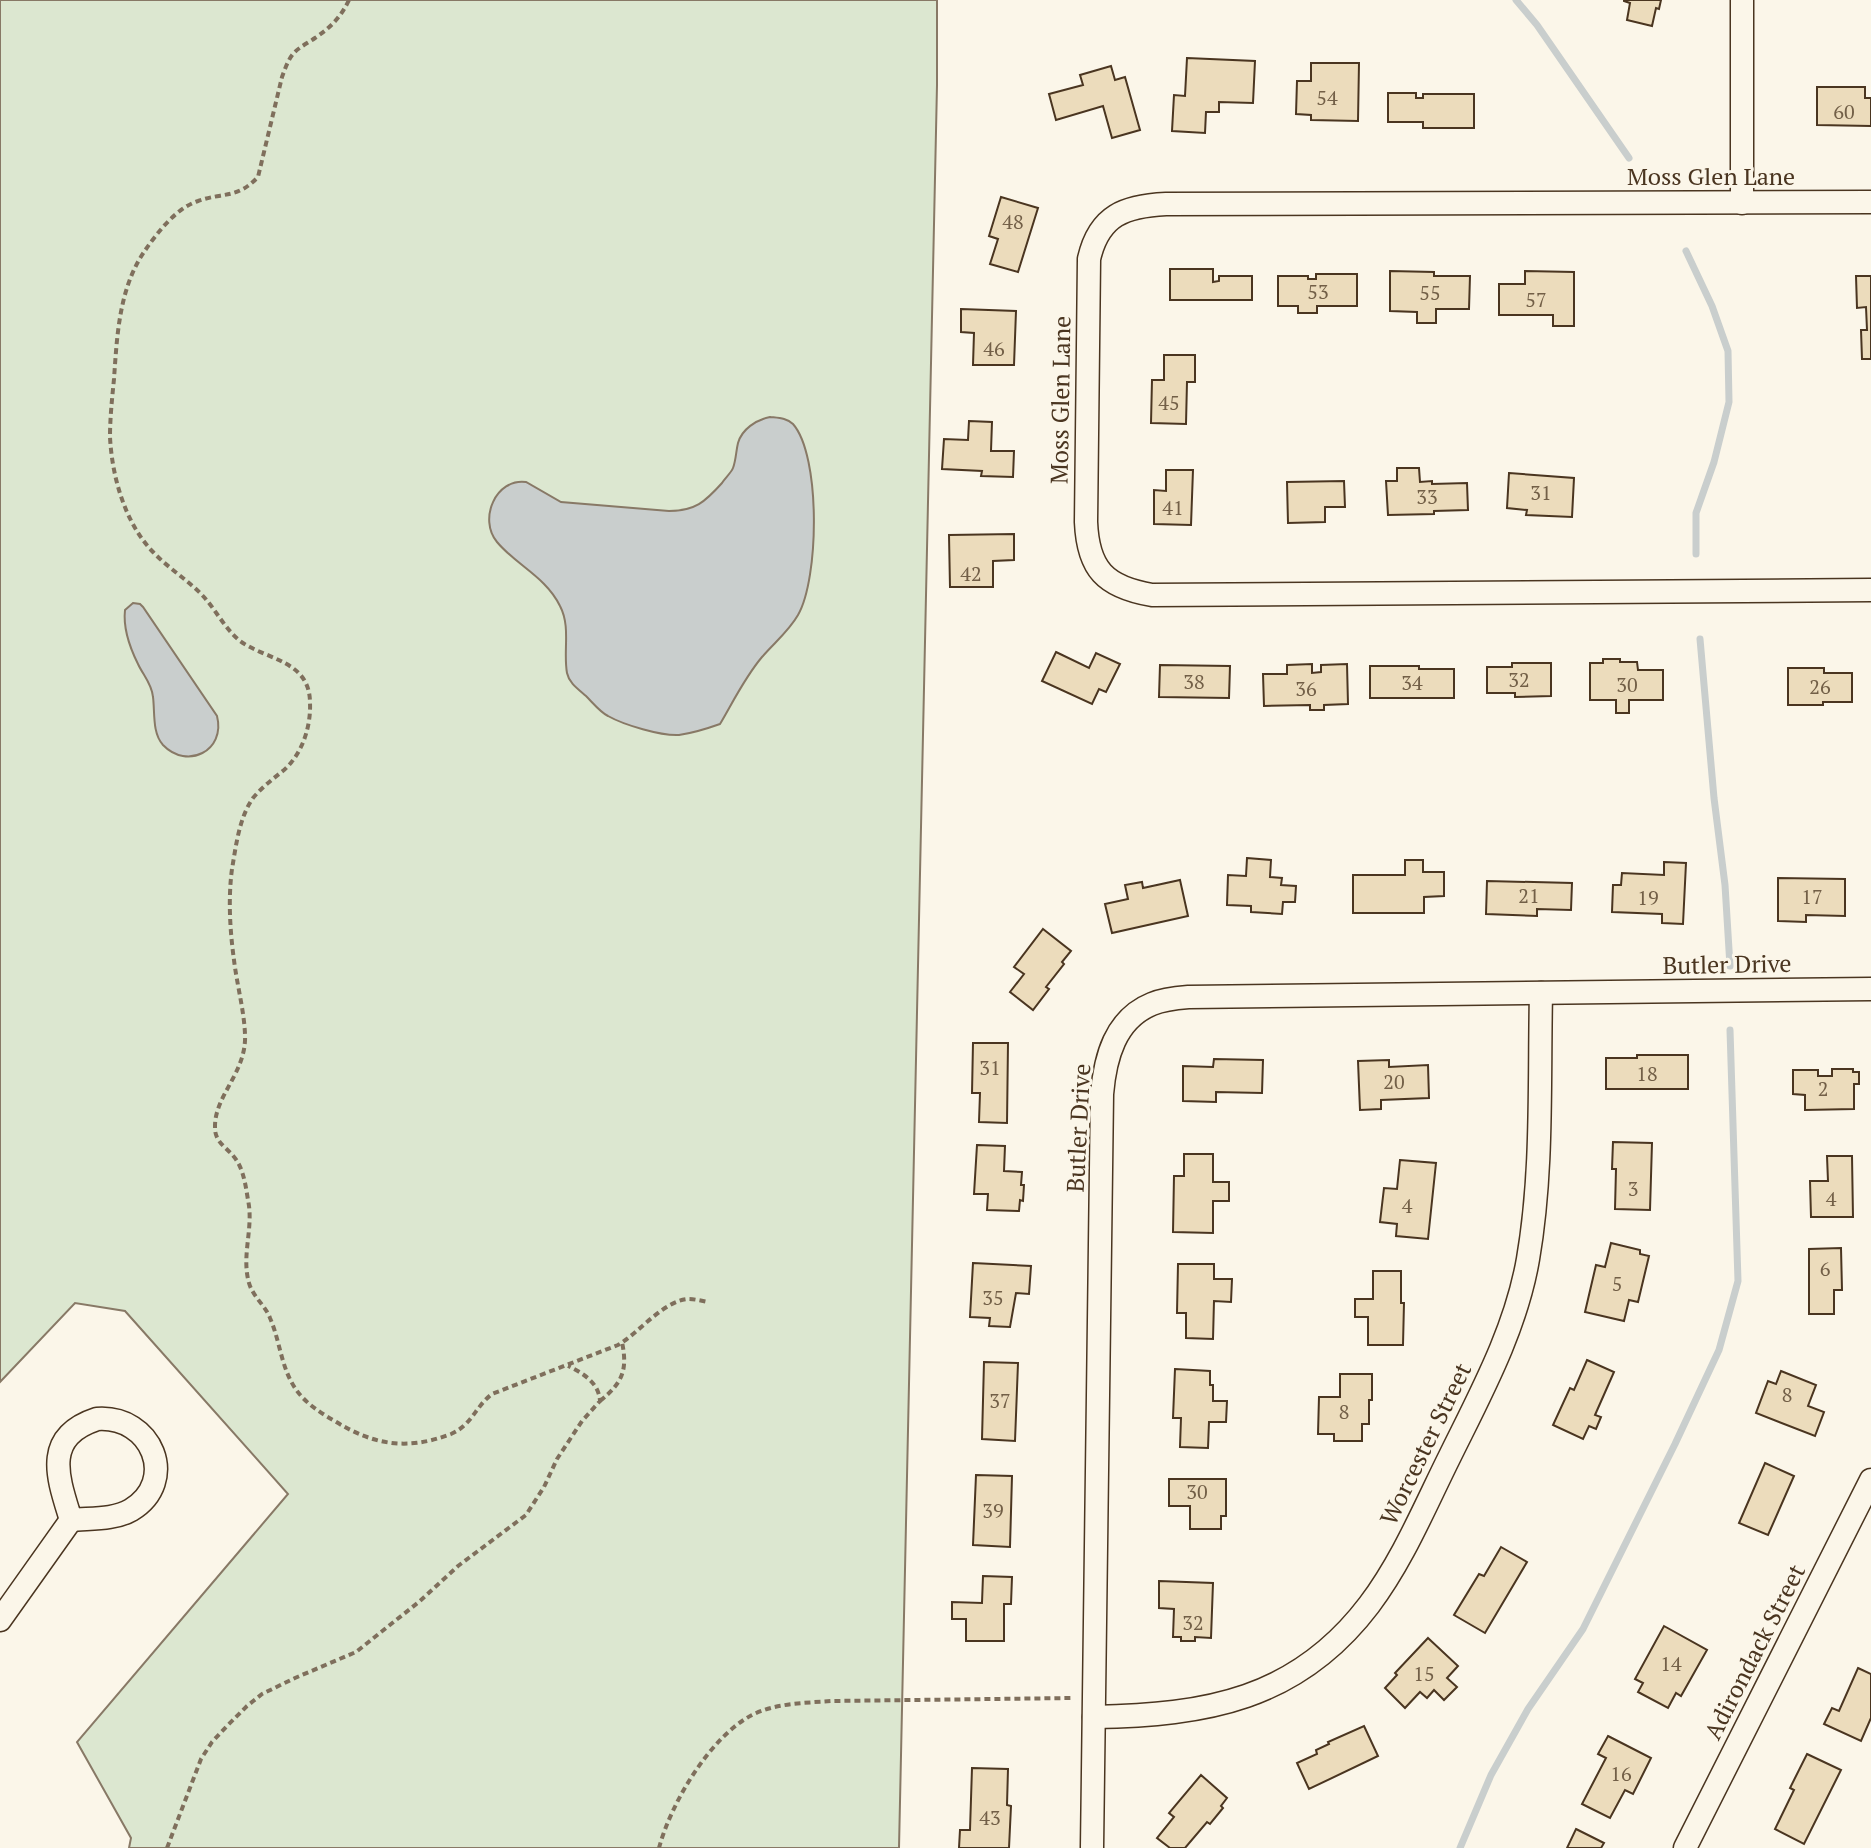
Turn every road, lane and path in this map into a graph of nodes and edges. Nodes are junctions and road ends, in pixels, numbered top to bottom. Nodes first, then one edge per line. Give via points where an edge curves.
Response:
1 (349, 0) edge
2 (1742, 0) edge
3 (1871, 202) edge
4 (1742, 203) junction
5 (1871, 590) edge
6 (1871, 989) edge
7 (1541, 993) junction
8 (708, 1302) dead end
9 (622, 1342) junction
10 (567, 1365) junction
11 (600, 1401) junction
12 (1871, 1480) edge
13 (71, 1520) junction
14 (0, 1620) edge
15 (1075, 1698) dead end
16 (1094, 1717) junction
17 (167, 1848) edge
18 (659, 1848) edge
19 (1092, 1848) edge
20 (1685, 1848) edge

1 - 10 path via 339,19 288,63 258,177 246,189 180,210 143,254 125,294 116,350 111,450 118,488 141,537 240,640 296,670 310,694 309,721 299,752 253,798 235,852 230,904 245,1047 217,1113 215,1136 244,1178 252,1291 270,1316 293,1384 326,1416 373,1441 421,1443 466,1425 492,1394
2 - 4 street
3 - 4 street, Moss Glen Lane
4 - 5 street, Moss Glen Lane via 1182,204 1125,210 1101,228 1089,259 1090,554 1116,584 1152,595
6 - 7 street, Butler Drive
7 - 16 street, Worcester Street via 1538,1173 1518,1303 1490,1375 1387,1578 1369,1605 1317,1658 1263,1690 1201,1709
7 - 16 street, Butler Drive via 1168,999 1137,1012 1116,1037 1102,1094
8 - 9 path via 675,1302
9 - 10 path
9 - 11 path via 620,1381
10 - 11 path via 591,1380
11 - 17 path via 557,1459 526,1515 356,1652 262,1694 227,1726 201,1759
12 - 20 street, Adirondack Street
13 - 13 street via 120,1515 146,1497 155,1477 154,1456 137,1429 118,1420 97,1419 63,1443 57,1473
13 - 14 street
15 - 18 path via 831,1701 753,1714 728,1731 684,1788
16 - 19 street, Butler Drive

